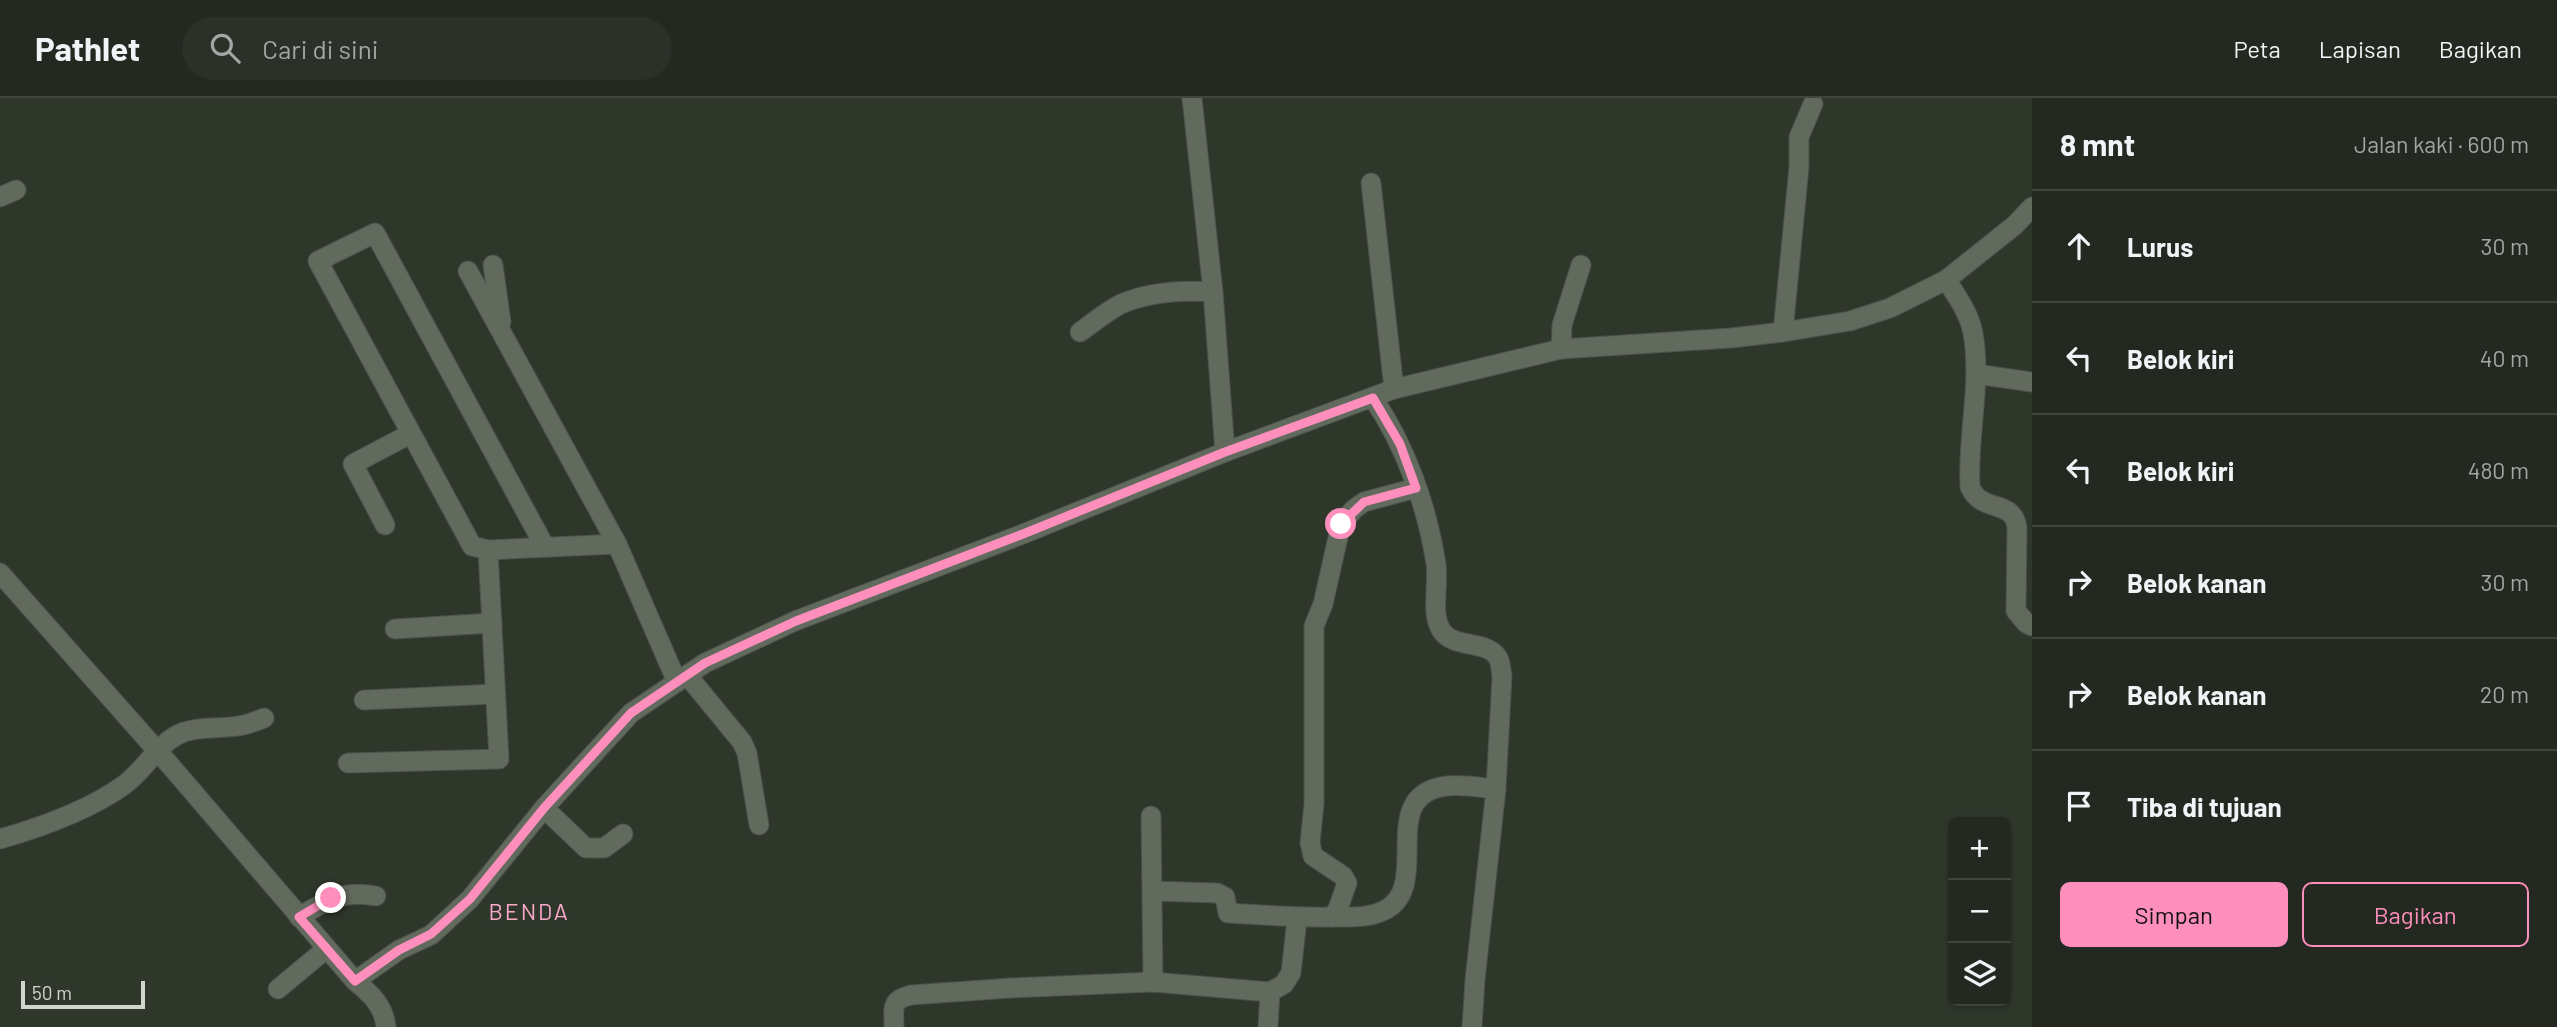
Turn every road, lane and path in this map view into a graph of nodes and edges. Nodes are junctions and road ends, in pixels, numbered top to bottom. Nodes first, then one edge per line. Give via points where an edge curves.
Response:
1 (1192, 98) edge
2 (1813, 104) dead end
3 (1371, 183) dead end
4 (2032, 207) edge
5 (493, 265) dead end
6 (1581, 265) dead end
7 (468, 271) dead end
8 (1945, 280) junction
9 (1213, 292) junction
10 (1080, 332) dead end
11 (1783, 332) junction
12 (502, 334) junction
13 (1561, 349) junction
14 (1976, 374) junction
15 (2032, 382) edge
16 (1394, 389) junction
17 (1373, 398) junction
18 (410, 434) junction
19 (1225, 452) junction
20 (1416, 488) junction
21 (385, 525) dead end
22 (617, 544) junction
23 (545, 547) junction
24 (488, 550) junction
25 (0, 573) edge
26 (492, 623) junction
27 (2032, 626) edge
28 (395, 629) dead end
29 (682, 679) junction
30 (495, 694) junction
31 (364, 700) dead end
32 (264, 718) dead end
33 (158, 751) junction
34 (348, 763) dead end
35 (1496, 789) junction
36 (544, 808) junction
37 (1151, 816) dead end
38 (759, 825) dead end
39 (622, 834) dead end
40 (0, 839) edge
41 (1152, 891) junction
42 (376, 896) dead end
43 (299, 917) junction
44 (1332, 917) junction
45 (1297, 919) junction
46 (326, 949) junction
47 (355, 981) junction
48 (1153, 982) junction
49 (278, 989) dead end
50 (1270, 992) junction
51 (386, 1027) edge
52 (894, 1027) edge
53 (1268, 1027) edge
54 (1472, 1027) edge

1 - 9 street
2 - 11 street via 1800,137
3 - 16 street
4 - 8 street
5 - 12 street
6 - 13 street via 1562,326
7 - 12 street
8 - 11 street via 1890,308 1850,321
8 - 14 street via 1973,332
9 - 10 street via 1189,290 1143,297 1120,305
9 - 19 street
11 - 13 street
12 - 22 street
13 - 16 street
14 - 15 street
14 - 27 street via 1970,486 1973,496 2015,516 2016,611
16 - 17 street
17 - 19 street
17 - 20 street via 1400,444
18 - 21 street via 354,464
18 - 23 street via 318,261 375,233
18 - 24 street via 466,539 472,547
19 - 29 street via 796,621 705,663
20 - 35 street via 1437,566 1440,629 1458,642 1492,651 1499,659
20 - 44 street via 1364,502 1341,524 1314,626 1310,843 1313,856 1347,883
22 - 23 street
22 - 29 street
23 - 24 street
24 - 26 street
25 - 33 street
26 - 28 street
26 - 30 street
29 - 36 street via 631,713
29 - 38 street via 742,742
30 - 31 street
30 - 34 street via 499,759
32 - 33 street via 183,732
33 - 40 street via 126,784 93,803
33 - 43 street
35 - 44 street via 1447,786 1423,794 1406,826 1408,869 1399,897 1386,911
35 - 54 street
36 - 39 street via 586,848 604,848
36 - 47 street via 470,899 441,926
37 - 41 street
41 - 45 street via 1217,892 1225,897 1228,913
41 - 48 street
42 - 43 street via 362,893 331,898
43 - 46 street
44 - 45 street
45 - 50 street via 1291,973
46 - 47 street
46 - 49 street
47 - 51 street via 374,996
48 - 50 street
48 - 52 street via 911,995 894,1005
50 - 53 street

